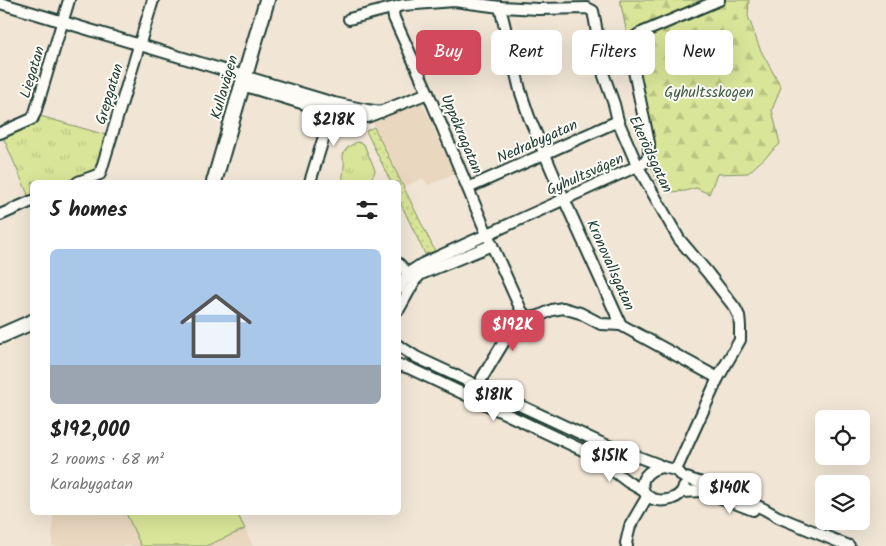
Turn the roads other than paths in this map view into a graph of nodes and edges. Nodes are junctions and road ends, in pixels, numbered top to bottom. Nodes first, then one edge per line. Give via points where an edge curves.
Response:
1 (69, 0) edge
2 (153, 0) edge
3 (267, 0) edge
4 (719, 0) edge
5 (0, 3) edge
6 (500, 7) junction
7 (395, 8) junction
8 (349, 19) dead end
9 (63, 21) junction
10 (140, 45) junction
11 (243, 80) junction
12 (428, 93) junction
13 (333, 107) junction
14 (618, 121) junction
15 (0, 133) edge
16 (545, 154) junction
17 (638, 167) junction
18 (84, 180) edge
19 (215, 180) edge
20 (311, 180) edge
21 (468, 188) junction
22 (564, 199) junction
23 (30, 202) edge
24 (0, 215) edge
25 (487, 234) junction
26 (492, 245) junction
27 (401, 266) edge
28 (411, 277) junction
29 (401, 287) edge
30 (401, 304) edge
31 (522, 312) junction
32 (30, 323) edge
33 (621, 325) junction
34 (0, 336) edge
35 (401, 347) edge
36 (401, 366) edge
37 (482, 378) dead end
38 (718, 378) junction
39 (662, 467) junction
40 (680, 473) junction
41 (682, 492) junction
42 (645, 493) junction
43 (778, 517) junction
44 (627, 546) edge
45 (849, 546) edge

1 - 9 street, Liegatan
2 - 10 street, Grepgatan
3 - 11 street, Kullavägen
4 - 17 street, Gyhultsvägen via 641,33 630,46 650,148 646,161
5 - 9 street, Uppåkragatan
6 - 7 street, Ekerödsgatan via 454,1
6 - 14 street, Ekerödsgatan via 593,10 604,76
6 - 16 street, Kronovallsgatan via 520,90
7 - 8 street, Ekerödsgatan
7 - 12 street via 394,18
9 - 10 street, Uppåkragatan
9 - 15 street, Liegatan via 32,119
10 - 11 street, Uppåkragatan
10 - 18 street, Grepgatan via 100,174
11 - 13 street, Uppåkragatan
11 - 19 street, Kullavägen
12 - 13 street, Uppåkragatan via 367,117 351,116
12 - 21 street, Uppåkragatan
13 - 20 street
14 - 16 street, Nedrabygatan
14 - 17 street, Ekerödsgatan
16 - 21 street, Nedrabygatan
16 - 22 street, Kronovallsgatan
17 - 22 street, Gyhultsvägen
17 - 38 street, Ekerödsgatan via 679,239 735,308 740,340
21 - 25 street, Uppåkragatan
22 - 25 street, Gyhultsvägen
22 - 33 street, Kronovallsgatan
23 - 24 street
25 - 26 street, Uppåkragatan
25 - 28 street, Gyhultsvägen via 422,264
26 - 28 street
26 - 31 street, Uppåkragatan
27 - 28 street
28 - 29 street
28 - 30 street
31 - 33 street via 529,318 563,308 601,324
31 - 37 street
32 - 34 street
33 - 38 street, Kronovallsgatan
35 - 39 street via 601,443
36 - 42 street via 591,454
38 - 40 street, Ekerödsgatan
39 - 40 street
39 - 42 street via 646,475 642,483
40 - 41 street via 684,487
40 - 43 street
41 - 42 street via 664,501 654,500
41 - 43 street via 703,491
42 - 44 street via 630,526
43 - 45 street

